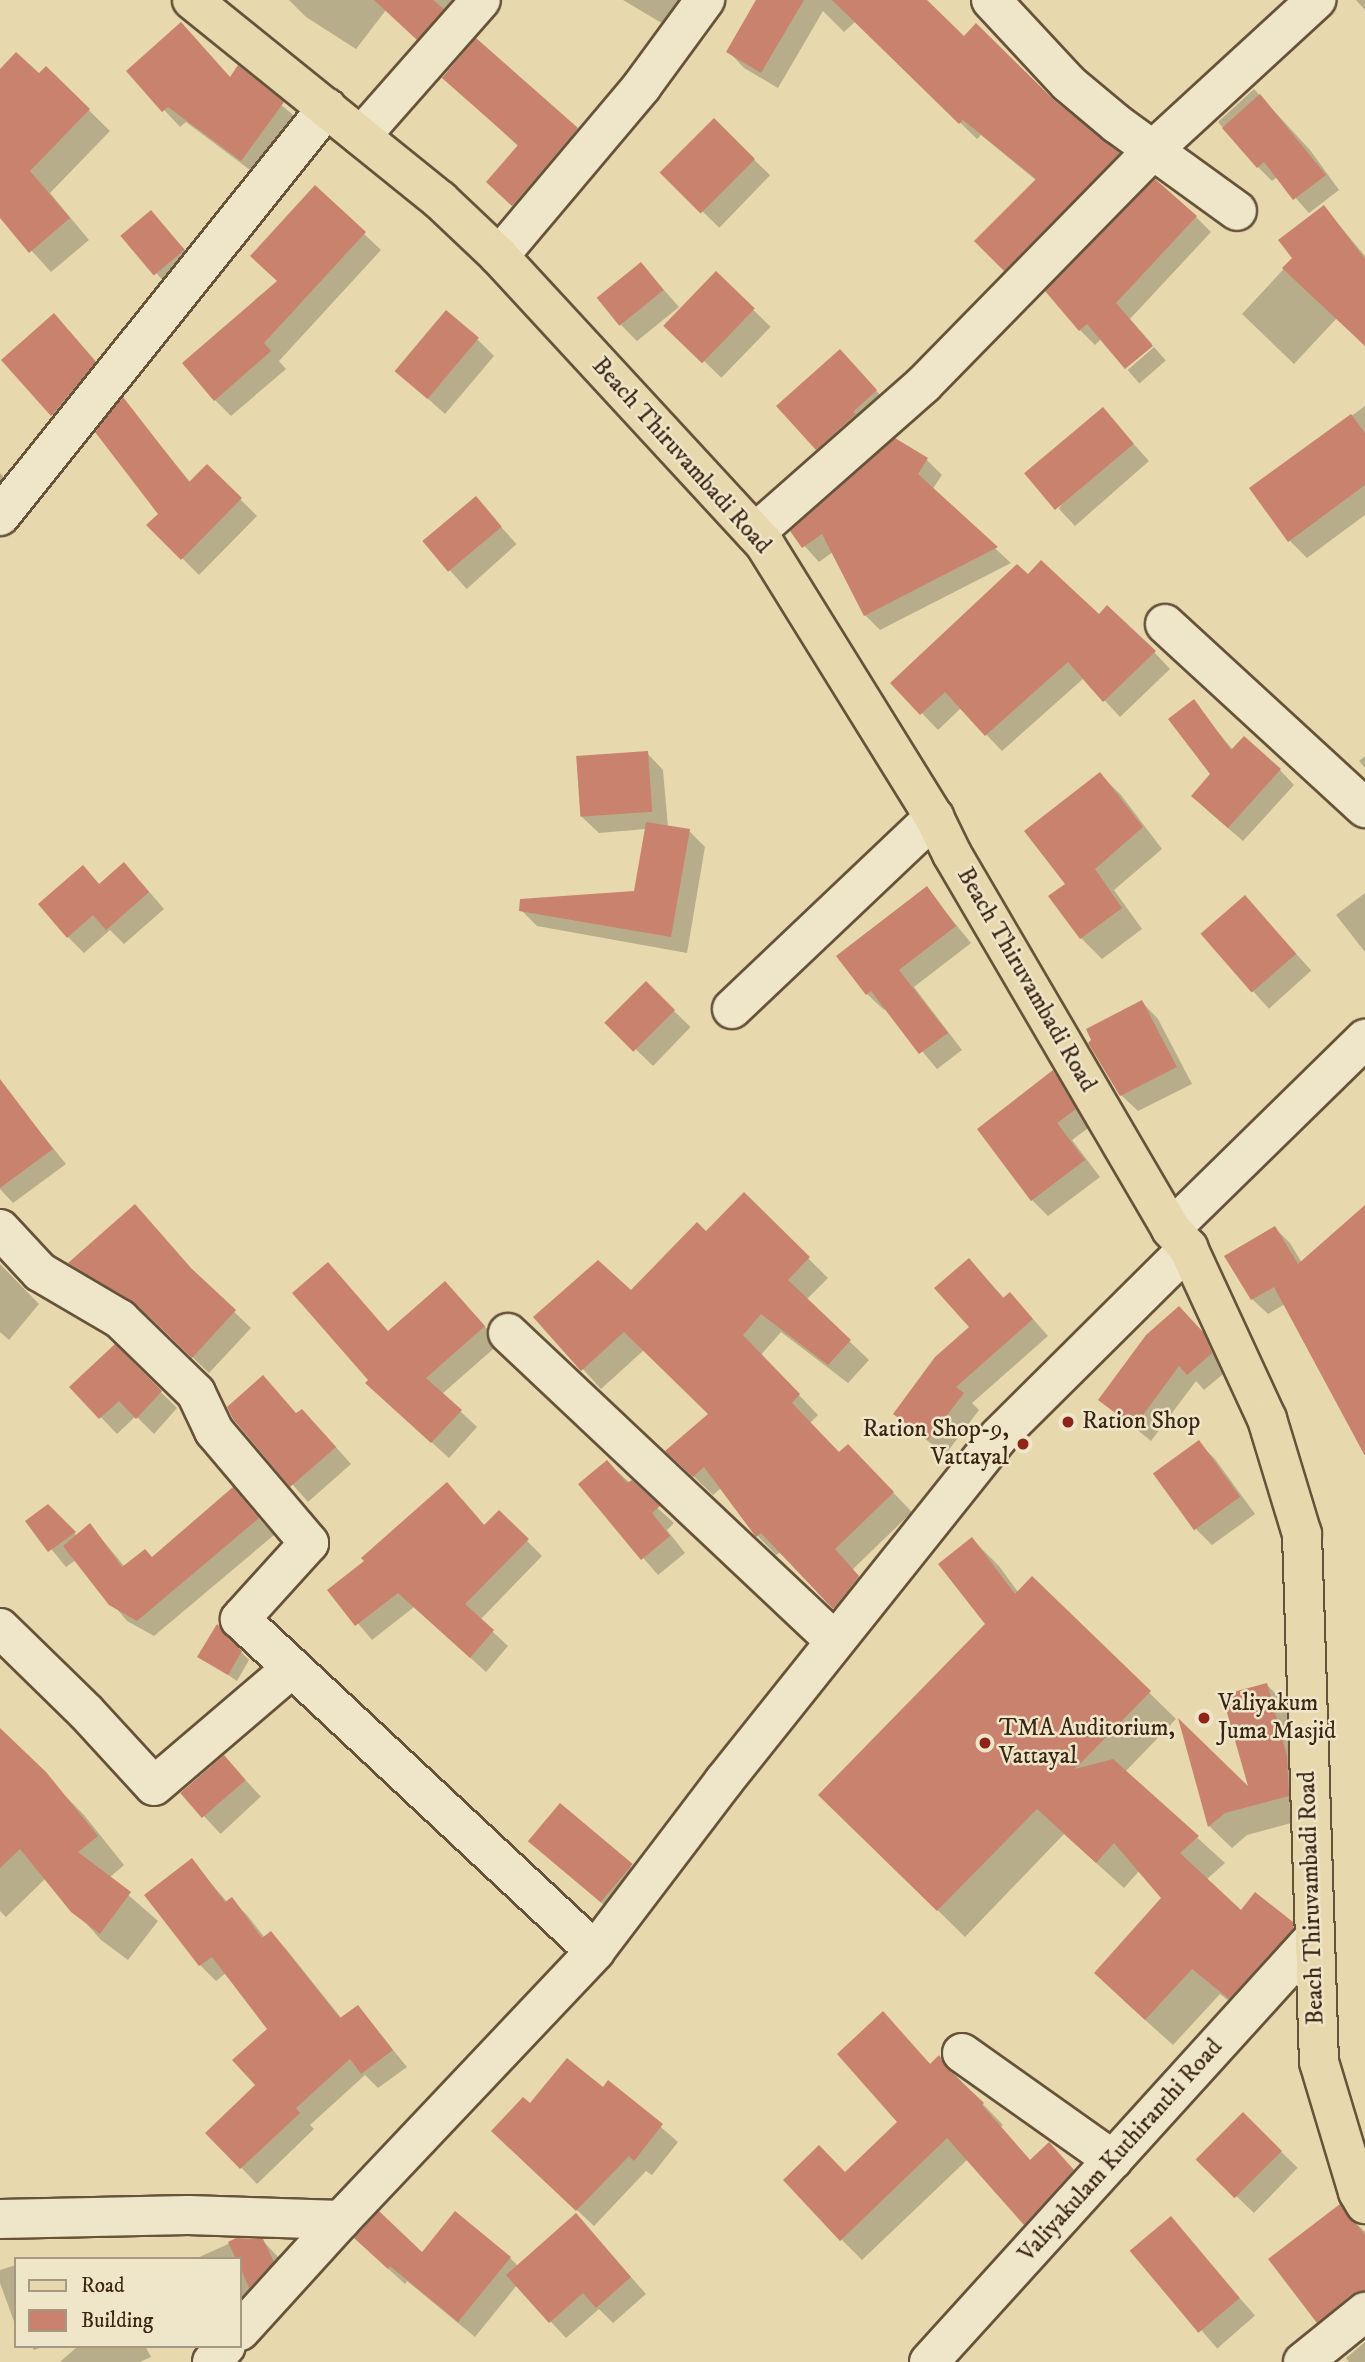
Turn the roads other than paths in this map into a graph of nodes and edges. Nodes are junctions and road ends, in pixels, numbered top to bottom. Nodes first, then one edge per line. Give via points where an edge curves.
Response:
1 (191, 0) edge
2 (481, 0) edge
3 (705, 0) edge
4 (990, 0) edge
5 (1316, 0) edge
6 (327, 108) junction
7 (361, 136) junction
8 (1153, 150) junction
9 (1237, 211) dead end
10 (499, 256) junction
11 (0, 516) edge
12 (755, 533) junction
13 (1166, 624) dead end
14 (1365, 808) edge
15 (934, 817) junction
16 (732, 1009) dead end
17 (1365, 1039) edge
18 (0, 1229) edge
19 (1180, 1239) junction
20 (508, 1333) dead end
21 (0, 1628) edge
22 (835, 1641) junction
23 (291, 1668) junction
24 (1312, 1940) junction
25 (595, 1951) junction
26 (962, 2053) dead end
27 (1113, 2160) junction
28 (1365, 2204) edge
29 (0, 2218) edge
30 (341, 2220) junction
31 (1365, 2312) edge
32 (242, 2330) edge
33 (224, 2348) edge
34 (212, 2362) edge
35 (929, 2362) edge
36 (1303, 2362) edge

1 - 6 main road, Beach Thiruvambadi Road
2 - 7 street
3 - 10 street via 642,86
4 - 8 street via 1068,83
5 - 8 street
6 - 7 main road, Beach Thiruvambadi Road
6 - 11 street
7 - 10 main road, Beach Thiruvambadi Road via 440,200
8 - 9 street
8 - 12 street via 924,384
10 - 12 main road, Beach Thiruvambadi Road
12 - 15 main road, Beach Thiruvambadi Road
13 - 14 street
15 - 16 street
15 - 19 main road, Beach Thiruvambadi Road
17 - 19 street
18 - 23 street via 40,1272 120,1320 196,1393 214,1431 309,1543 240,1619
19 - 22 street via 999,1436
19 - 24 main road, Beach Thiruvambadi Road via 1267,1419 1302,1534
20 - 22 street
21 - 23 street via 154,1786
22 - 25 street
23 - 25 street
24 - 27 street, Valiyakulam Kuthiranthi Road
24 - 28 main road, Beach Thiruvambadi Road via 1319,2062
25 - 30 street
26 - 27 street
27 - 35 street, Valiyakulam Kuthiranthi Road
29 - 30 street via 188,2215
30 - 32 street
31 - 36 street
33 - 34 street

